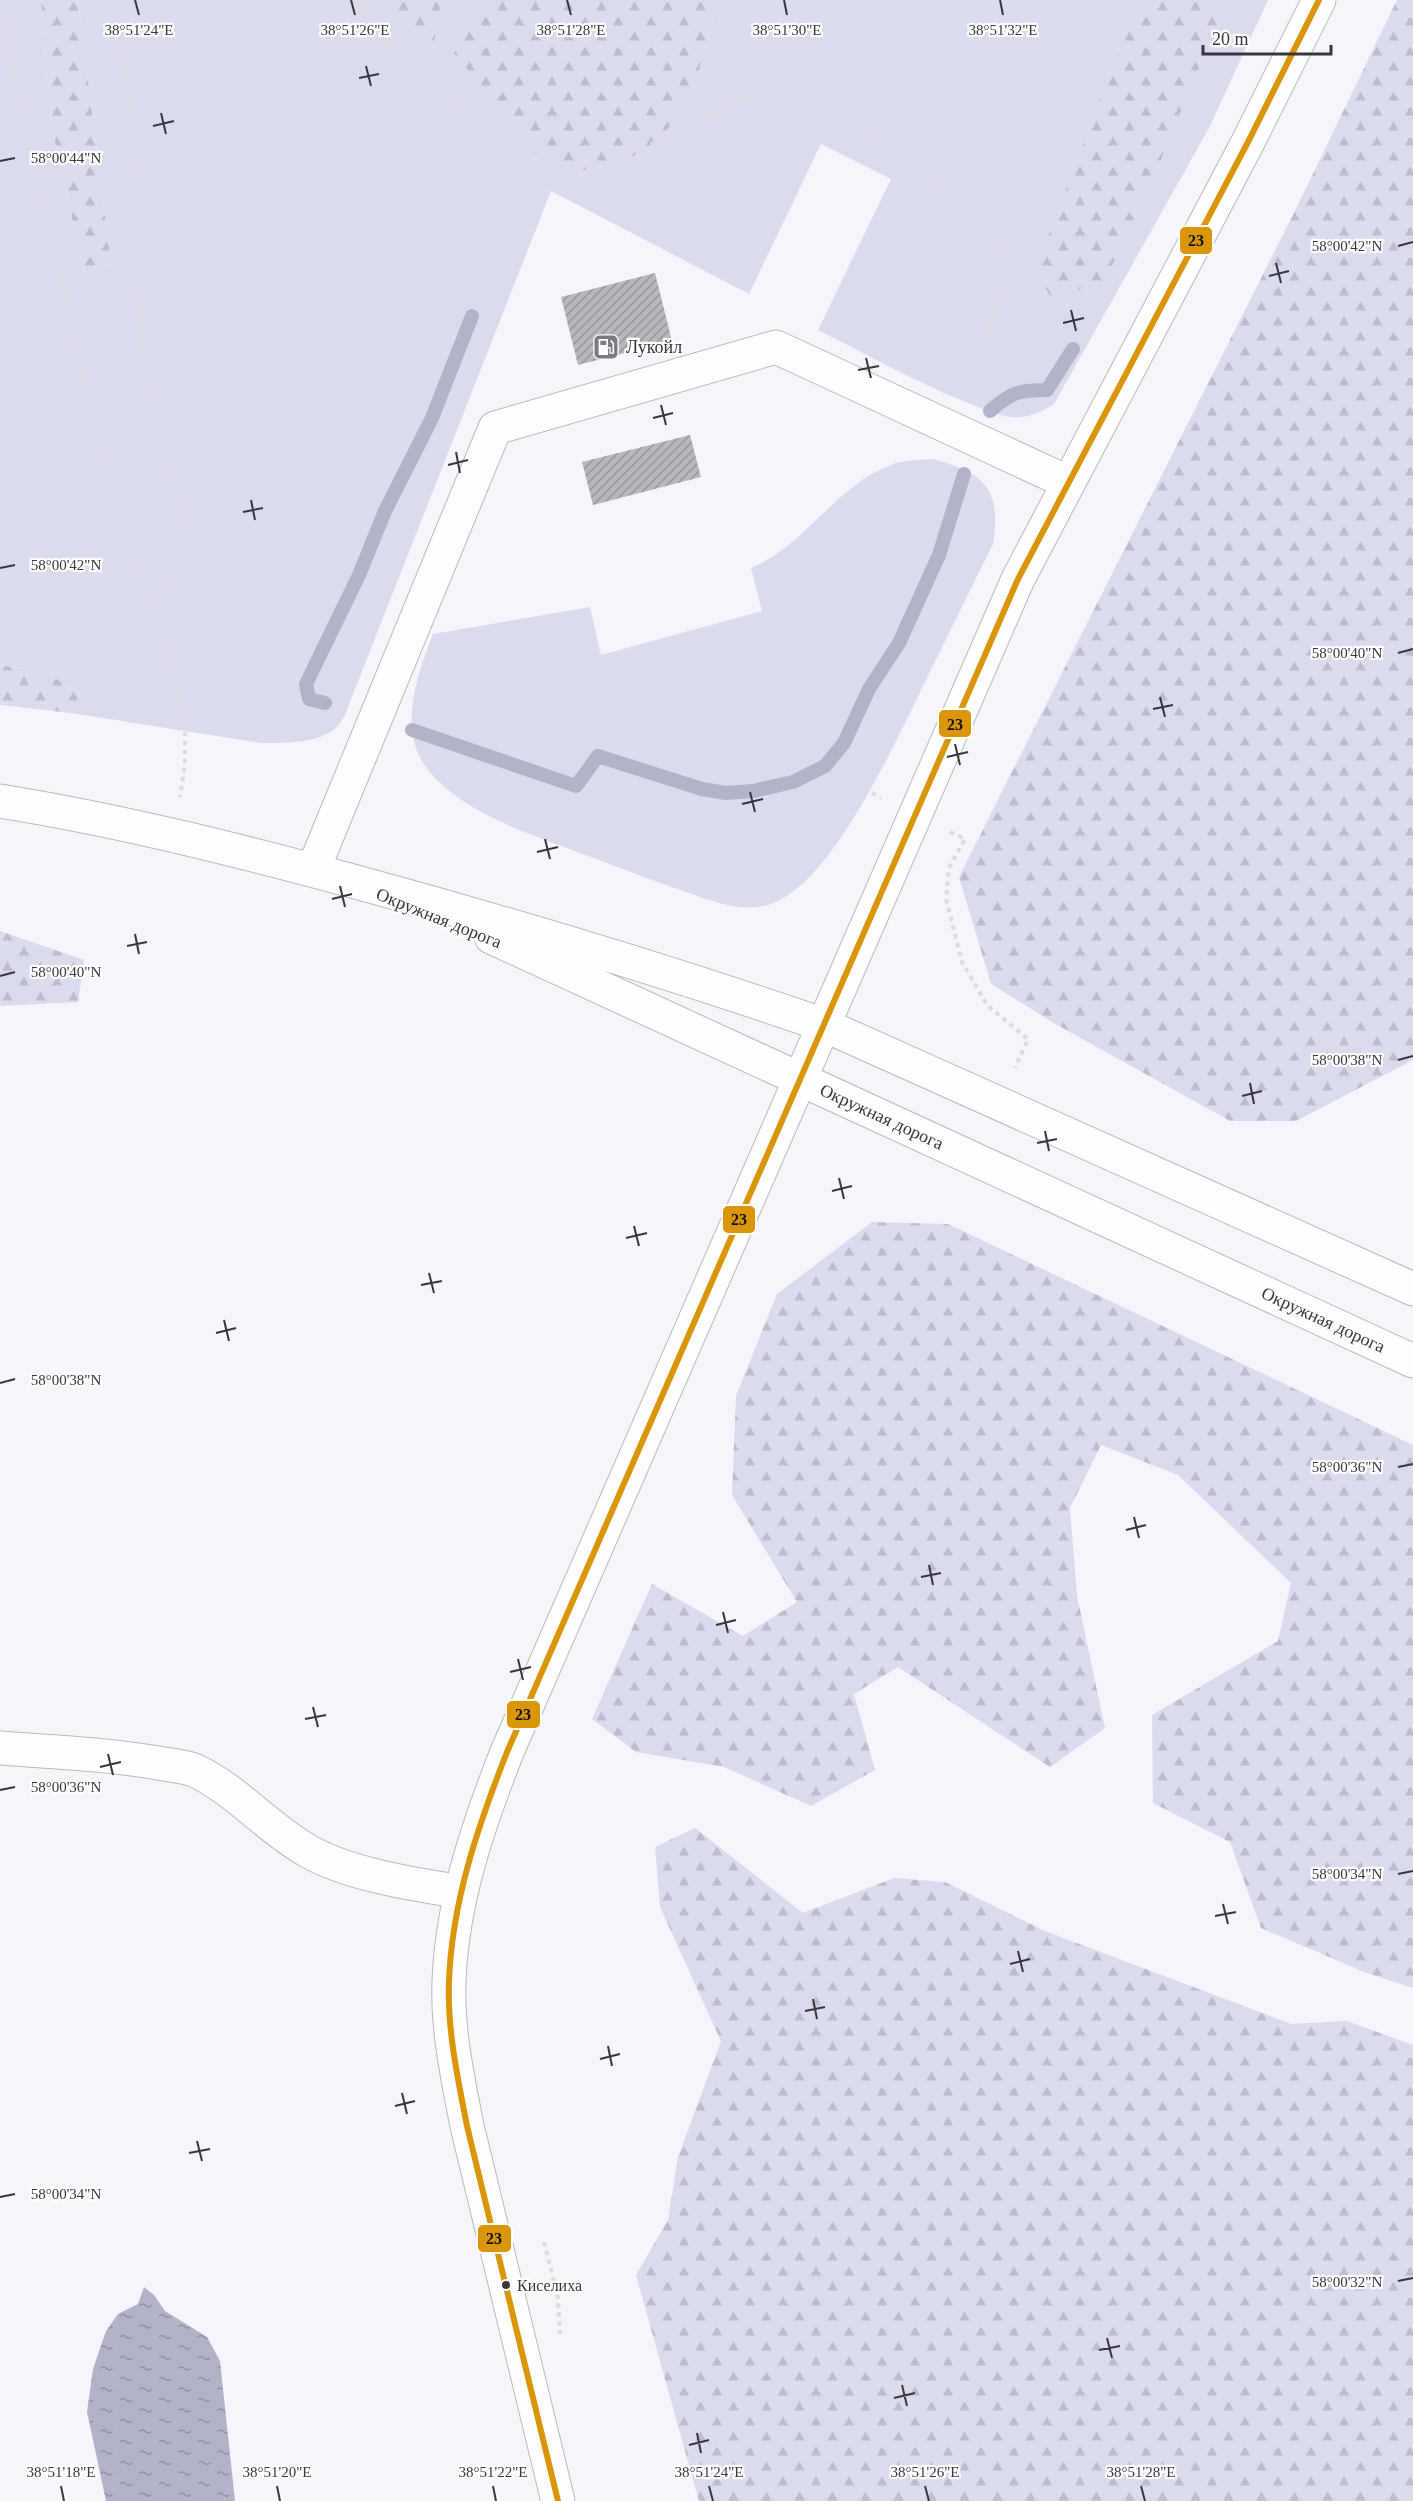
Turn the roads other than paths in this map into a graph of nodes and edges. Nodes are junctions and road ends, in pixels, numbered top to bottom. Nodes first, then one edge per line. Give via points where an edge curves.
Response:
1 (1319, 0) edge
2 (1067, 482) junction
3 (0, 801) edge
4 (313, 870) junction
5 (824, 1025) junction
6 (800, 1080) junction
7 (1413, 1289) edge
8 (1413, 1361) edge
9 (0, 1748) edge
10 (461, 1892) junction
11 (558, 2501) edge

1 - 2 main road
2 - 4 main road via 776,346 495,428
2 - 5 main road via 1018,579
3 - 4 main road, Окружная дорога via 174,835
4 - 5 main road, Окружная дорога via 470,913
4 - 6 main road, Окружная дорога via 478,931
5 - 6 main road
5 - 7 main road, Окружная дорога
6 - 8 main road, Окружная дорога
6 - 10 main road via 507,1752 477,1833
9 - 10 main road via 137,1760 191,1769 222,1785 310,1852 398,1881
10 - 11 main road via 449,1982 456,2074

